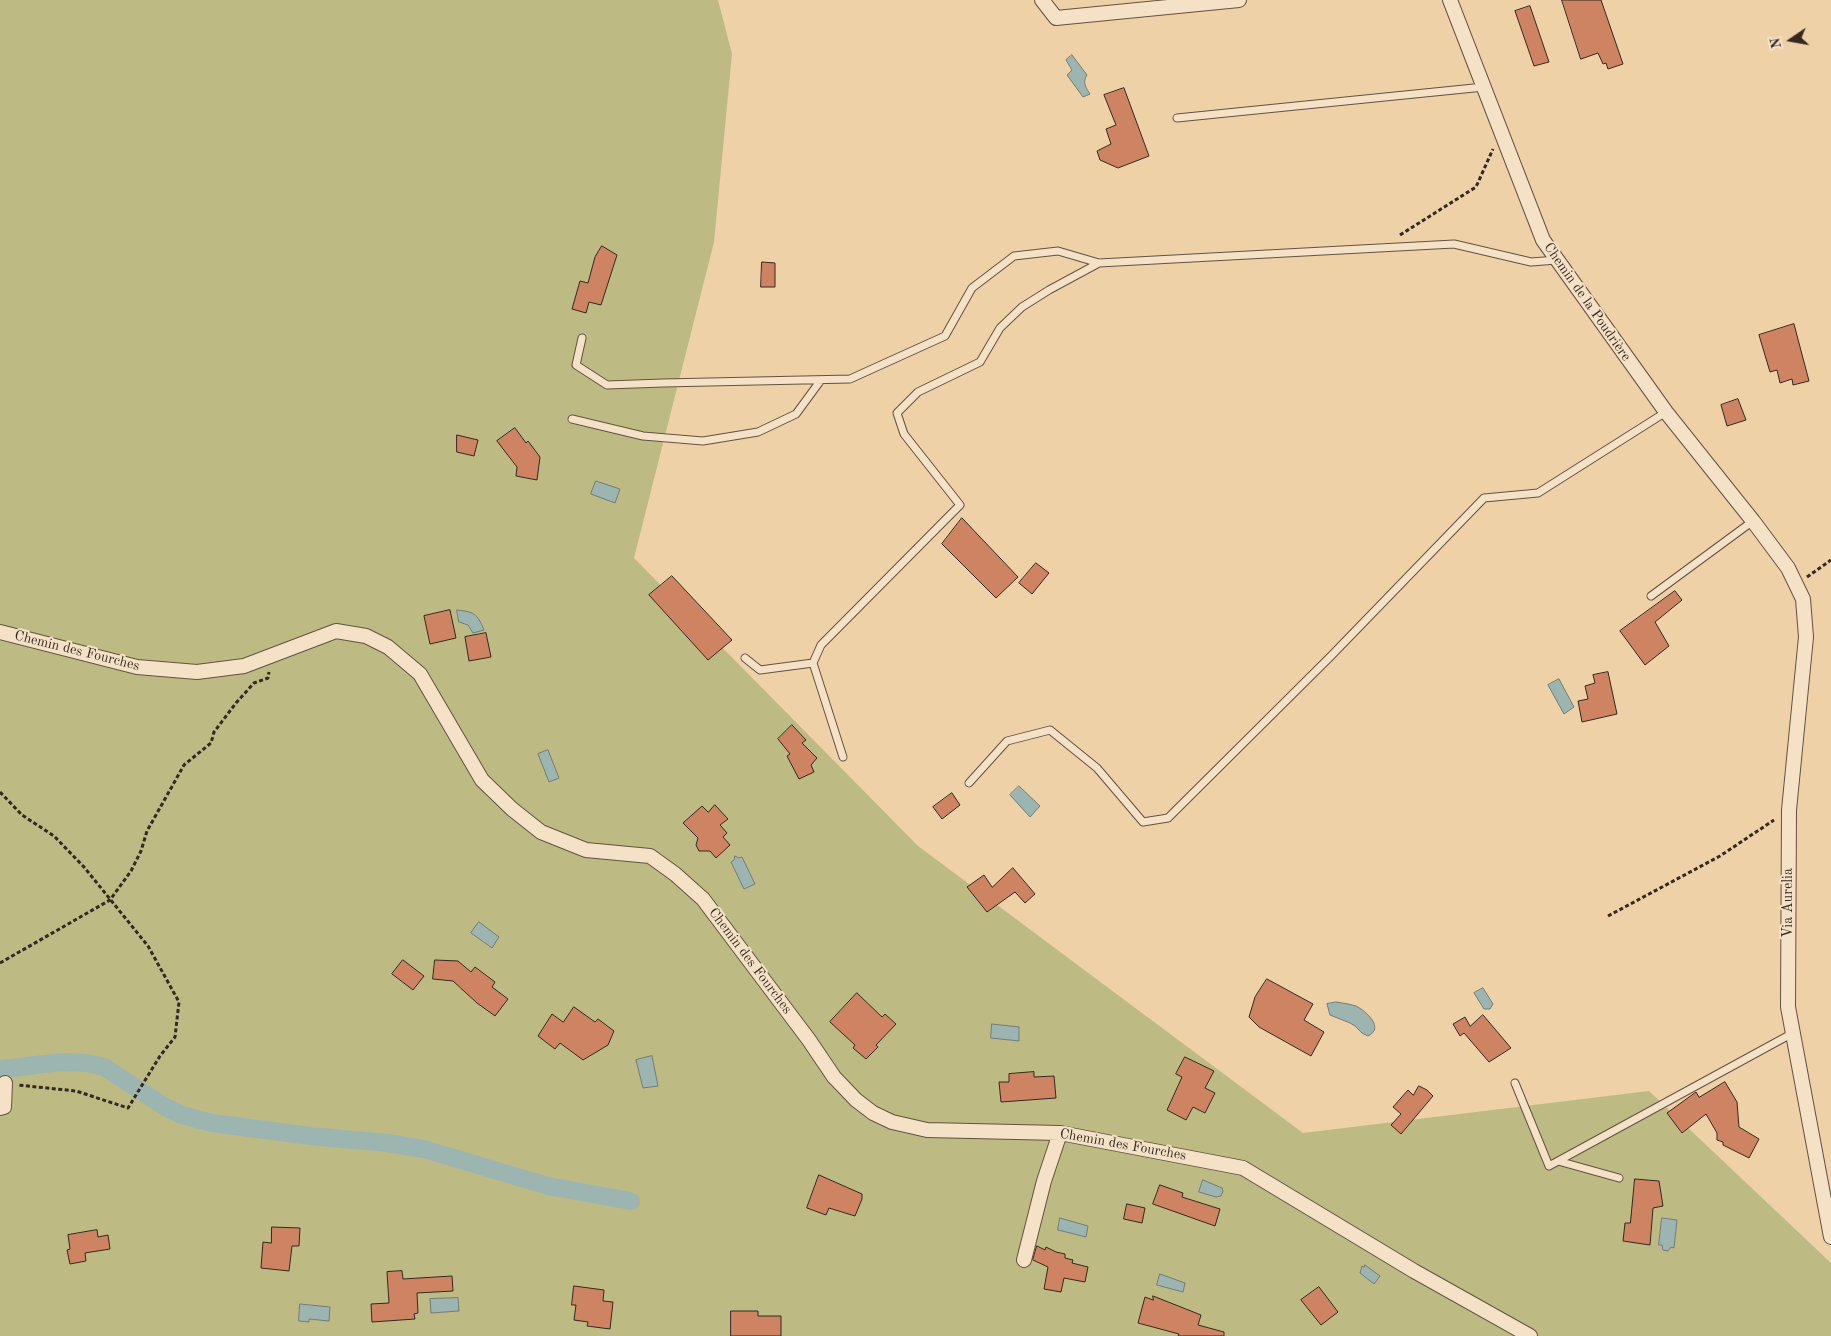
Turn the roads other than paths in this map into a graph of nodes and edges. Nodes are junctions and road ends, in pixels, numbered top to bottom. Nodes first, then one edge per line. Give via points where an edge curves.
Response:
1 (1042, 0) edge
2 (1239, 0) edge
3 (1450, 0) edge
4 (1484, 87) junction
5 (1177, 118) dead end
6 (1557, 260) junction
7 (1099, 263) junction
8 (582, 338) dead end
9 (821, 380) junction
10 (1666, 412) junction
11 (572, 419) dead end
12 (1753, 521) junction
13 (1788, 568) joint
14 (1651, 596) dead end
15 (0, 632) edge
16 (746, 658) dead end
17 (812, 662) junction
18 (844, 757) dead end
19 (969, 782) dead end
20 (1793, 1033) junction
21 (5, 1083) road end
22 (1515, 1083) dead end
23 (0, 1108) edge
24 (1060, 1133) junction
25 (1558, 1161) junction
26 (1619, 1178) dead end
27 (1831, 1237) edge
28 (1024, 1260) dead end
29 (1530, 1336) edge

1 - 2 street via 1056,18
3 - 4 street, Chemin de la Poudrière
4 - 5 lane
4 - 6 street, Chemin de la Poudrière via 1543,240
6 - 7 lane via 1530,262 1454,244
6 - 10 street, Chemin de la Poudrière
7 - 9 lane via 1058,251 1014,256 972,288 944,336 850,379
7 - 17 lane via 1022,306 1000,328 980,362 918,392 897,413 904,434 960,505 821,646
8 - 9 lane via 576,365 607,386
9 - 11 lane via 796,414 758,432 703,441 643,436
10 - 12 street, Chemin de la Poudrière
10 - 19 lane via 1538,493 1484,498 1168,818 1143,822 1097,768 1050,730 1007,741
12 - 13 street, Chemin de la Poudrière
12 - 14 lane
13 - 20 street, Via Aurelia via 1802,599 1806,637 1789,810 1788,1007
15 - 24 street, Chemin des Fourches via 137,667 197,672 244,666 336,631 366,636 388,647 420,674 482,780 541,832 586,850 650,856 703,899 834,1076 873,1113 892,1122 927,1130
16 - 17 lane via 760,670
17 - 18 lane
20 - 25 lane
20 - 27 street, Via Aurelia
21 - 23 street via 4,1107
22 - 25 lane via 1549,1166
24 - 28 street
24 - 29 street, Chemin des Fourches via 1242,1168
25 - 26 lane

